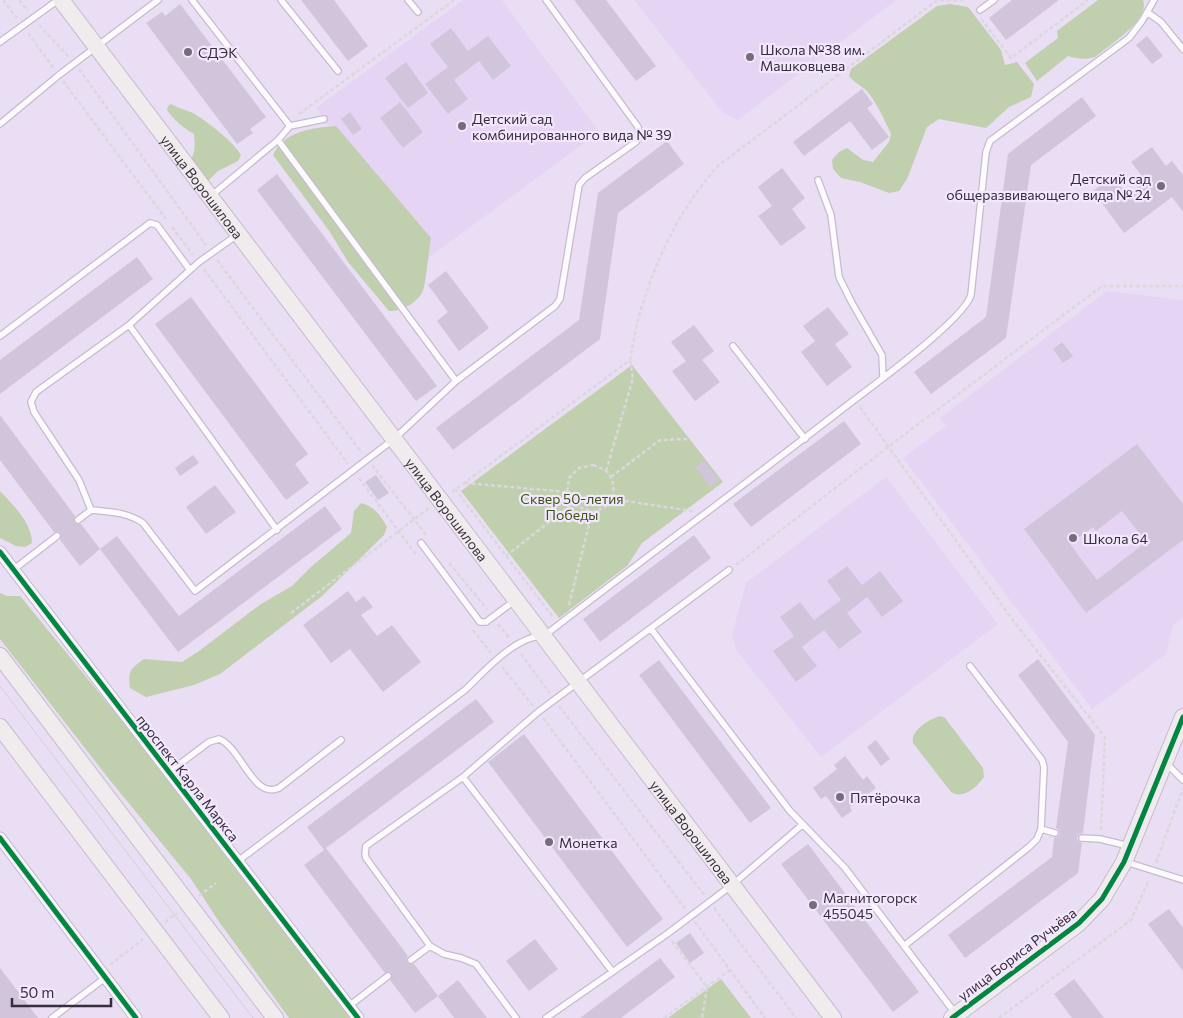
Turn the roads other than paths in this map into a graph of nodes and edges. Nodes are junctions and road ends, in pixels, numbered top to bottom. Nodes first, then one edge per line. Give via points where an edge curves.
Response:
1 (58, 0) edge
2 (62, 0) edge
3 (158, 0) edge
4 (192, 0) edge
5 (280, 0) edge
6 (408, 0) edge
7 (546, 0) edge
8 (994, 0) edge
9 (1154, 0) edge
10 (980, 10) dead end
11 (418, 12) dead end
12 (1147, 12) junction
13 (0, 42) edge
14 (96, 46) junction
15 (1183, 49) edge
16 (338, 71) dead end
17 (324, 119) dead end
18 (0, 124) edge
19 (289, 124) junction
20 (278, 140) junction
21 (818, 180) dead end
22 (210, 196) junction
23 (238, 233) junction
24 (190, 270) junction
25 (130, 325) junction
26 (0, 336) edge
27 (733, 346) dead end
28 (883, 378) junction
29 (456, 381) junction
30 (394, 439) junction
31 (805, 439) junction
32 (91, 510) junction
33 (78, 520) dead end
34 (276, 530) junction
35 (57, 536) dead end
36 (421, 543) dead end
37 (0, 552) edge
38 (14, 570) junction
39 (729, 570) road end
40 (516, 600) junction
41 (651, 629) junction
42 (544, 636) junction
43 (0, 656) edge
44 (970, 666) dead end
45 (578, 682) junction
46 (1183, 717) edge
47 (0, 727) edge
48 (341, 740) dead end
49 (1164, 762) junction
50 (169, 772) junction
51 (463, 777) junction
52 (1183, 780) edge
53 (802, 825) junction
54 (1041, 829) junction
55 (1055, 834) dead end
56 (0, 838) edge
57 (1082, 838) dead end
58 (1127, 854) junction
59 (238, 862) junction
60 (1183, 880) edge
61 (732, 884) junction
62 (430, 946) junction
63 (904, 946) junction
64 (411, 960) dead end
65 (612, 971) junction
66 (103, 975) junction
67 (388, 976) dead end
68 (349, 1006) junction
69 (956, 1017) edge
70 (52, 1018) edge
71 (136, 1018) edge
72 (221, 1018) edge
73 (275, 1018) edge
74 (358, 1018) edge
75 (516, 1018) edge
76 (546, 1018) edge
77 (833, 1018) edge

1 - 13 lane
2 - 14 main road, улица Ворошилова
3 - 14 lane
4 - 19 lane
5 - 16 lane
6 - 11 lane
7 - 29 lane via 638,127 640,135 636,142 579,185 558,303
8 - 10 lane
9 - 12 lane
12 - 15 lane via 1161,22
12 - 28 lane via 1129,38 990,141 986,152 969,300 951,322
14 - 18 lane
14 - 22 main road, улица Ворошилова
17 - 19 lane
19 - 20 lane
20 - 22 lane
20 - 29 lane
21 - 28 lane via 831,215 839,277 882,355
22 - 23 main road, улица Ворошилова
23 - 24 lane
23 - 30 main road, улица Ворошилова
24 - 25 lane
24 - 26 lane via 157,225 150,223
25 - 32 lane via 36,392 31,402 34,412 79,480
25 - 34 lane
27 - 31 lane
28 - 31 lane
29 - 30 lane
30 - 34 lane
30 - 40 main road, улица Ворошилова
31 - 42 lane
32 - 33 lane
32 - 34 lane via 122,513 143,523 196,591
35 - 38 lane
36 - 40 lane via 478,620 484,623
37 - 38 street, проспект Карла Маркса
38 - 50 street, проспект Карла Маркса
39 - 41 lane
40 - 42 main road, улица Ворошилова
41 - 45 lane
41 - 53 lane
42 - 45 main road, улица Ворошилова
42 - 59 lane via 530,638 515,646 465,690
43 - 73 main road
44 - 54 lane via 1042,760
45 - 51 lane
45 - 61 main road, улица Ворошилова
46 - 49 main road, улица Бориса Ручьёва
47 - 72 main road
48 - 50 lane via 274,791 259,785 228,745 219,740 209,742
49 - 52 lane
49 - 58 main road, улица Бориса Ручьёва
50 - 59 street, проспект Карла Маркса
51 - 62 lane via 369,843 365,850 366,858
51 - 65 lane
53 - 61 lane
53 - 63 lane via 844,868
54 - 55 lane
54 - 63 lane via 1029,847
56 - 66 street
57 - 58 lane via 1100,839
58 - 60 lane via 1154,870
58 - 69 main road, улица Бориса Ручьёва via 1102,899 1079,924
59 - 68 street, проспект Карла Маркса
61 - 65 lane
61 - 77 main road, улица Ворошилова
62 - 64 lane
62 - 75 lane via 476,964
63 - 69 lane
65 - 76 lane
66 - 70 lane
66 - 71 street
67 - 68 lane
68 - 74 street, проспект Карла Маркса

